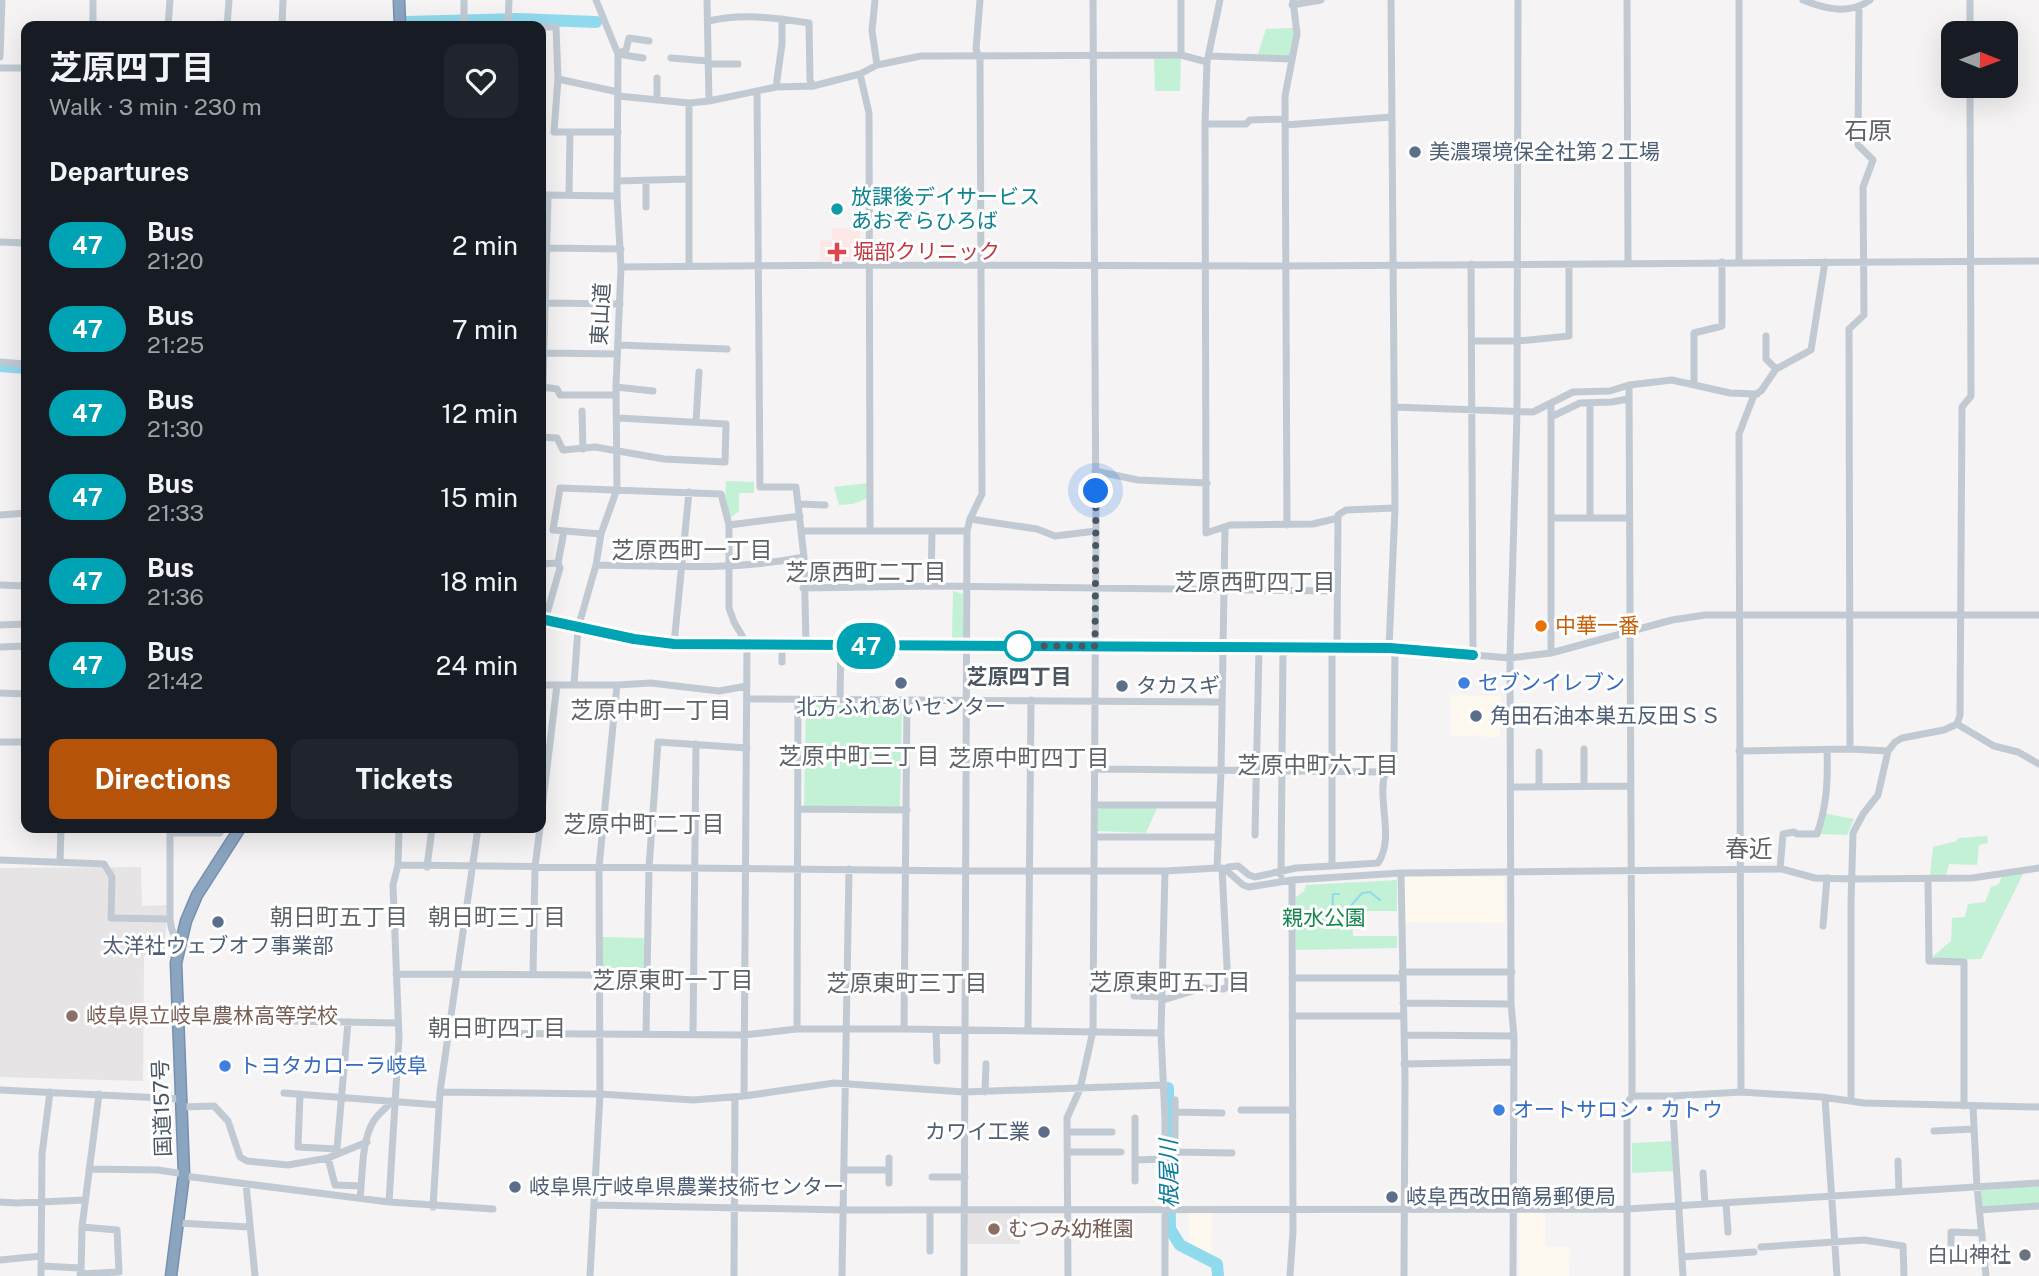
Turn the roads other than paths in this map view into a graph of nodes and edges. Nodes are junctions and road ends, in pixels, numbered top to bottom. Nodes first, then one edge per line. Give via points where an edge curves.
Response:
1 (2, 0) edge
2 (93, 0) edge
3 (170, 0) edge
4 (229, 0) edge
5 (283, 0) edge
6 (399, 0) edge
7 (464, 0) edge
8 (509, 0) edge
9 (596, 0) edge
10 (707, 0) edge
11 (874, 0) edge
12 (980, 0) edge
13 (1093, 0) edge
14 (1181, 0) edge
15 (1220, 0) edge
16 (1321, 0) edge
17 (1391, 0) edge
18 (1518, 0) edge
19 (1628, 0) edge
20 (1739, 0) edge
21 (1803, 0) edge
22 (1870, 0) edge
23 (1970, 0) edge
24 (1292, 2) edge
25 (1858, 9) junction
26 (782, 19) junction
27 (93, 21) edge
28 (168, 21) edge
29 (227, 21) edge
30 (282, 21) edge
31 (400, 21) edge
32 (464, 21) edge
33 (508, 21) edge
34 (709, 21) junction
35 (1970, 21) edge
36 (546, 27) edge
37 (649, 41) dead end
38 (618, 54) junction
39 (978, 55) junction
40 (1092, 55) junction
41 (1181, 55) junction
42 (0, 57) edge
43 (643, 58) dead end
44 (671, 58) dead end
45 (1208, 59) junction
46 (1292, 59) junction
47 (708, 63) junction
48 (738, 64) dead end
49 (877, 65) junction
50 (0, 68) edge
51 (21, 68) edge
52 (860, 74) junction
53 (657, 78) dead end
54 (558, 79) junction
55 (813, 86) junction
56 (776, 88) junction
57 (757, 92) junction
58 (618, 94) junction
59 (1970, 98) edge
60 (657, 100) junction
61 (709, 101) junction
62 (689, 103) junction
63 (1392, 117) junction
64 (1285, 122) junction
65 (1205, 124) junction
66 (618, 132) junction
67 (570, 133) junction
68 (688, 179) junction
69 (646, 180) junction
70 (618, 181) junction
71 (546, 195) edge
72 (569, 195) junction
73 (618, 196) junction
74 (646, 207) dead end
75 (546, 230) edge
76 (0, 242) edge
77 (21, 243) edge
78 (547, 247) junction
79 (621, 248) junction
80 (1864, 261) junction
81 (1970, 261) junction
82 (2039, 261) edge
83 (1721, 262) junction
84 (1739, 262) junction
85 (1825, 262) junction
86 (1471, 264) junction
87 (1569, 264) junction
88 (1628, 264) junction
89 (870, 265) junction
90 (981, 265) junction
91 (1094, 265) junction
92 (1392, 265) junction
93 (1518, 265) junction
94 (689, 266) junction
95 (1205, 266) junction
96 (1286, 266) junction
97 (621, 267) junction
98 (759, 267) junction
99 (546, 275) edge
100 (546, 303) edge
101 (620, 304) junction
102 (1766, 336) dead end
103 (1472, 341) junction
104 (1518, 341) junction
105 (617, 349) junction
106 (727, 349) dead end
107 (546, 353) edge
108 (0, 362) edge
109 (21, 364) edge
110 (1776, 369) junction
111 (699, 372) dead end
112 (1629, 385) junction
113 (1694, 386) junction
114 (546, 388) edge
115 (616, 391) junction
116 (653, 391) dead end
117 (1758, 394) junction
118 (1628, 399) junction
119 (1590, 403) junction
120 (1550, 404) junction
121 (1394, 407) junction
122 (1472, 409) junction
123 (582, 411) dead end
124 (1517, 413) junction
125 (1550, 416) junction
126 (618, 418) junction
127 (696, 422) junction
128 (546, 437) edge
129 (583, 450) junction
130 (617, 451) junction
131 (1095, 471) junction
132 (1207, 483) junction
133 (617, 489) junction
134 (689, 492) junction
135 (798, 504) junction
136 (825, 505) dead end
137 (1395, 508) junction
138 (21, 513) edge
139 (0, 515) edge
140 (800, 516) junction
141 (1551, 518) junction
142 (1590, 518) junction
143 (1629, 518) junction
144 (970, 519) junction
145 (1338, 519) junction
146 (729, 525) junction
147 (1287, 525) junction
148 (870, 528) dead end
149 (1225, 528) junction
150 (564, 531) junction
151 (801, 531) junction
152 (932, 531) junction
153 (967, 531) junction
154 (1096, 531) junction
155 (601, 534) junction
156 (804, 557) junction
157 (558, 563) junction
158 (546, 564) edge
159 (596, 565) junction
160 (682, 566) junction
161 (728, 567) junction
162 (0, 585) edge
163 (21, 586) edge
164 (931, 586) junction
165 (803, 588) junction
166 (967, 589) junction
167 (1096, 589) junction
168 (1225, 590) junction
169 (1337, 591) junction
170 (546, 611) edge
171 (1739, 615) junction
172 (1850, 615) junction
173 (2039, 615) edge
174 (1960, 616) junction
175 (546, 621) edge
176 (21, 624) edge
177 (0, 625) edge
178 (578, 628) junction
179 (1629, 631) junction
180 (674, 644) junction
181 (747, 644) junction
182 (782, 645) junction
183 (806, 645) junction
184 (841, 645) junction
185 (21, 646) edge
186 (967, 646) junction
187 (1095, 646) junction
188 (0, 647) edge
189 (1224, 647) junction
190 (1259, 648) junction
191 (1283, 648) junction
192 (1334, 648) junction
193 (1392, 648) junction
194 (1551, 653) junction
195 (1473, 655) junction
196 (1510, 658) junction
197 (782, 662) dead end
198 (546, 685) edge
199 (556, 685) junction
200 (574, 685) junction
201 (617, 685) junction
202 (747, 686) junction
203 (0, 693) edge
204 (21, 694) edge
205 (747, 699) junction
206 (798, 699) junction
207 (841, 700) junction
208 (907, 700) junction
209 (967, 700) junction
210 (1031, 700) junction
211 (1094, 701) junction
212 (1222, 702) junction
213 (1957, 724) junction
214 (0, 742) edge
215 (21, 742) edge
216 (696, 744) junction
217 (747, 748) junction
218 (1584, 749) dead end
219 (1850, 749) junction
220 (1827, 750) junction
221 (1739, 751) junction
222 (1888, 751) junction
223 (1539, 752) dead end
224 (2039, 764) edge
225 (1095, 769) junction
226 (1221, 771) junction
227 (1255, 771) junction
228 (1281, 771) junction
229 (1331, 772) junction
230 (1385, 772) junction
231 (546, 773) edge
232 (1539, 786) junction
233 (1584, 786) junction
234 (1630, 786) junction
235 (1512, 787) junction
236 (1094, 805) junction
237 (1219, 805) junction
238 (799, 810) junction
239 (907, 810) junction
240 (61, 833) edge
241 (170, 833) edge
242 (237, 833) edge
243 (399, 833) edge
244 (431, 833) edge
245 (477, 833) edge
246 (539, 833) edge
247 (1255, 835) dead end
248 (1218, 836) junction
249 (1094, 837) junction
250 (0, 860) edge
251 (60, 862) junction
252 (398, 865) junction
253 (1332, 866) junction
254 (427, 867) junction
255 (472, 867) junction
256 (535, 867) junction
257 (599, 867) junction
258 (649, 868) junction
259 (2039, 868) edge
260 (695, 869) junction
261 (745, 869) junction
262 (798, 869) junction
263 (849, 869) junction
264 (1222, 869) junction
265 (1630, 869) junction
266 (1780, 869) junction
267 (906, 870) junction
268 (1030, 870) junction
269 (1096, 870) junction
270 (1740, 870) junction
271 (966, 871) junction
272 (1165, 871) junction
273 (1281, 871) junction
274 (1512, 871) junction
275 (1401, 873) junction
276 (1827, 878) junction
277 (1852, 879) junction
278 (1928, 879) junction
279 (1292, 880) junction
280 (1280, 882) junction
281 (170, 919) junction
282 (1824, 926) dead end
283 (180, 940) junction
284 (1512, 972) junction
285 (396, 974) junction
286 (457, 974) junction
287 (533, 974) junction
288 (598, 975) junction
289 (1402, 975) junction
290 (1292, 978) junction
291 (1134, 996) dead end
292 (1163, 998) junction
293 (1403, 1003) junction
294 (1511, 1004) junction
295 (1292, 1016) junction
296 (1403, 1016) junction
297 (287, 1021) dead end
298 (348, 1022) junction
299 (398, 1023) junction
300 (797, 1029) junction
301 (904, 1029) junction
302 (848, 1030) junction
303 (936, 1030) junction
304 (964, 1030) junction
305 (1028, 1030) junction
306 (1093, 1031) junction
307 (449, 1033) junction
308 (1161, 1033) junction
309 (599, 1034) junction
310 (646, 1034) junction
311 (693, 1034) junction
312 (744, 1035) junction
313 (1404, 1035) junction
314 (1514, 1036) junction
315 (937, 1061) dead end
316 (1513, 1062) junction
317 (986, 1064) dead end
318 (1404, 1065) junction
319 (847, 1084) junction
320 (1164, 1085) junction
321 (1080, 1089) junction
322 (0, 1090) edge
323 (50, 1092) junction
324 (440, 1092) junction
325 (985, 1092) junction
326 (1741, 1092) junction
327 (284, 1093) dead end
328 (964, 1093) junction
329 (99, 1094) junction
330 (300, 1094) junction
331 (600, 1094) junction
332 (740, 1096) junction
333 (1632, 1096) junction
334 (1672, 1096) junction
335 (343, 1097) junction
336 (1825, 1098) junction
337 (1175, 1100) dead end
338 (394, 1101) junction
339 (1852, 1101) junction
340 (183, 1103) junction
341 (439, 1105) junction
342 (1969, 1106) junction
343 (2039, 1106) edge
344 (1241, 1110) dead end
345 (1291, 1110) junction
346 (1175, 1112) junction
347 (1222, 1113) dead end
348 (1135, 1118) dead end
349 (1974, 1129) junction
350 (1934, 1131) dead end
351 (1067, 1132) junction
352 (1112, 1132) dead end
353 (367, 1142) junction
354 (1067, 1152) junction
355 (1121, 1152) dead end
356 (1175, 1152) junction
357 (1232, 1153) dead end
358 (889, 1157) dead end
359 (328, 1158) junction
360 (1164, 1159) junction
361 (1135, 1160) junction
362 (1898, 1161) dead end
363 (89, 1169) junction
364 (845, 1170) junction
365 (888, 1170) junction
366 (1703, 1173) dead end
367 (184, 1175) junction
368 (932, 1177) dead end
369 (965, 1177) junction
370 (1135, 1181) dead end
371 (889, 1182) dead end
372 (2039, 1183) edge
373 (246, 1184) junction
374 (361, 1186) junction
375 (1977, 1187) junction
376 (1899, 1192) junction
377 (1831, 1197) junction
378 (360, 1198) junction
379 (85, 1200) junction
380 (0, 1202) edge
381 (43, 1202) junction
382 (389, 1202) junction
383 (1726, 1203) junction
384 (1705, 1204) junction
385 (595, 1205) junction
386 (433, 1206) junction
387 (1678, 1206) junction
388 (2039, 1206) edge
389 (734, 1207) junction
390 (1292, 1208) junction
391 (493, 1209) dead end
392 (1067, 1209) junction
393 (1403, 1209) junction
394 (1513, 1209) junction
395 (1627, 1209) junction
396 (844, 1210) junction
397 (930, 1210) junction
398 (965, 1210) junction
399 (1164, 1210) junction
400 (1174, 1210) junction
401 (1979, 1210) junction
402 (178, 1223) junction
403 (82, 1227) junction
404 (249, 1227) junction
405 (1728, 1232) dead end
406 (1982, 1233) junction
407 (1834, 1242) junction
408 (1951, 1248) dead end
409 (930, 1251) dead end
410 (41, 1256) junction
411 (1682, 1257) junction
412 (0, 1260) edge
413 (41, 1266) junction
414 (80, 1273) edge
415 (41, 1276) edge
416 (171, 1276) edge
417 (255, 1276) edge
418 (590, 1276) edge
419 (734, 1276) edge
420 (842, 1276) edge
421 (964, 1276) edge
422 (1068, 1276) edge
423 (1165, 1276) edge
424 (1290, 1276) edge
425 (1404, 1276) edge
426 (1513, 1276) edge
427 (1628, 1276) edge
428 (1683, 1276) edge
429 (1837, 1276) edge
430 (1904, 1276) edge
431 (1986, 1276) edge

1 - 42 street
2 - 27 street
3 - 28 street
4 - 29 street
5 - 30 street
6 - 31 highway
7 - 32 street
8 - 33 street
9 - 38 street, 東山道
10 - 34 street
11 - 49 street
12 - 39 street
13 - 40 street
14 - 41 street
15 - 45 street
16 - 24 street
17 - 63 street
18 - 93 street
19 - 88 street
20 - 84 street
21 - 25 street via 1824,8
22 - 25 street
23 - 35 street
24 - 46 street via 1297,34
25 - 80 street via 1858,145 1873,160 1863,187
26 - 34 street via 756,15
26 - 55 street via 808,23
26 - 56 street
34 - 47 street
36 - 54 street via 556,27
37 - 38 street via 629,38 626,50
38 - 43 street
38 - 58 street, 東山道
39 - 40 street
39 - 49 street via 921,56
39 - 90 street
40 - 41 street
40 - 91 street
41 - 45 street
44 - 47 street
45 - 46 street
45 - 65 street
46 - 64 street
47 - 48 street
47 - 61 street
49 - 52 street
50 - 51 street
52 - 55 street
52 - 89 street via 869,113
53 - 60 street
54 - 58 street
54 - 67 street via 554,132
55 - 56 street
56 - 57 street
57 - 61 street
57 - 98 street
58 - 60 street
58 - 66 street, 東山道
59 - 81 street
60 - 62 street
61 - 62 street
62 - 68 street
63 - 64 street
63 - 92 street
64 - 65 street
64 - 96 street
65 - 95 street
66 - 67 street
66 - 70 street, 東山道
67 - 72 street
68 - 69 street
68 - 94 street
69 - 70 street
69 - 74 street
70 - 73 street, 東山道
71 - 72 street
72 - 73 street
73 - 79 street, 東山道
75 - 78 street
76 - 77 street
78 - 79 street
78 - 99 street
79 - 97 street, 東山道
80 - 81 street
80 - 85 street
80 - 172 street via 1864,315 1849,329
81 - 82 street
81 - 174 street via 1971,396 1962,407
83 - 84 street
83 - 88 street
83 - 113 street via 1722,326 1694,333
84 - 85 street
85 - 110 street via 1811,350
86 - 92 street
86 - 93 street
86 - 103 street
87 - 88 street
87 - 93 street
87 - 104 street via 1569,336
89 - 90 street
89 - 98 street
89 - 148 street
90 - 91 street
90 - 144 street via 982,494
91 - 95 street
91 - 131 street
92 - 96 street
92 - 121 street
93 - 104 street
94 - 97 street
94 - 98 street
95 - 96 street
95 - 132 street
96 - 147 street
97 - 101 street, 東山道
98 - 135 street via 760,487 796,488
100 - 101 street
101 - 105 street, 東山道
102 - 110 street via 1766,359
103 - 104 street
103 - 122 street
104 - 124 street
105 - 106 street
105 - 107 street
105 - 115 street, 東山道
108 - 109 street
110 - 117 street
111 - 127 street
112 - 113 street via 1672,380
112 - 118 street
112 - 120 street via 1610,391 1573,392
113 - 117 street
114 - 115 street via 557,389 560,395
115 - 116 street
115 - 126 street, 東山道
117 - 171 street via 1739,434
118 - 119 street
118 - 143 street
119 - 125 street via 1572,405
119 - 142 street
120 - 124 street
120 - 125 street
121 - 122 street
121 - 137 street
122 - 124 street
122 - 195 street
123 - 129 street
124 - 196 street
125 - 141 street
126 - 127 street
126 - 130 street, 東山道
127 - 130 street via 726,424 725,462
128 - 129 street via 557,438 563,450
129 - 130 street
130 - 133 street, 東山道
131 - 132 street via 1138,480
131 - 154 street
132 - 149 street via 1206,533
133 - 134 street
133 - 150 street via 560,488 553,530
133 - 155 street, 東山道
134 - 146 street via 721,494
134 - 160 street
135 - 136 street
135 - 140 street
137 - 145 street via 1346,510
137 - 193 street
138 - 139 street
140 - 146 street
140 - 151 street
141 - 142 street
141 - 194 street
142 - 143 street
143 - 179 street
144 - 153 street
144 - 154 street via 1055,536
145 - 147 street
145 - 169 street
146 - 161 street
147 - 149 street
149 - 168 street
150 - 155 street
150 - 157 street
151 - 152 street
151 - 156 street
152 - 153 street
152 - 164 street
153 - 166 street
154 - 167 street
155 - 159 street, 東山道
156 - 161 street
156 - 165 street
157 - 158 street
157 - 170 street
159 - 160 street
159 - 178 street, 東山道
160 - 161 street
160 - 180 street
161 - 181 street via 729,608
162 - 163 street
164 - 165 street
164 - 166 street
165 - 183 street
166 - 167 street
166 - 186 street
167 - 168 street
167 - 187 street
168 - 169 street
168 - 189 street
169 - 192 street
171 - 172 street
171 - 179 street via 1685,617
171 - 221 street
172 - 174 street
172 - 219 street
173 - 174 street
174 - 213 street
175 - 178 street
176 - 177 street
178 - 180 street
178 - 200 street, 東山道
179 - 194 street
179 - 234 street
180 - 181 street
181 - 182 street
181 - 202 street
182 - 183 street
182 - 197 street
183 - 184 street
184 - 186 street
184 - 207 street
185 - 188 street
186 - 187 street
186 - 209 street
187 - 189 street
187 - 211 street
189 - 190 street
189 - 212 street
190 - 191 street
190 - 227 street
191 - 192 street
191 - 228 street
192 - 193 street
192 - 229 street
193 - 195 street
193 - 230 street via 1394,758
194 - 196 street
195 - 196 street
196 - 235 street
198 - 199 street
199 - 200 street
199 - 231 street
200 - 201 street
201 - 202 street via 651,683 719,691
201 - 257 street
202 - 205 street
203 - 204 street
205 - 206 street
205 - 217 street
206 - 207 street
206 - 238 street
207 - 208 street
208 - 209 street
208 - 239 street
209 - 210 street
209 - 271 street
210 - 211 street
210 - 268 street
211 - 212 street
211 - 225 street
212 - 226 street
213 - 222 street via 1902,738
213 - 224 street via 1994,746
214 - 215 street
216 - 217 street
216 - 258 street via 658,742
216 - 260 street
217 - 261 street
218 - 233 street
219 - 220 street
219 - 222 street
220 - 221 street
220 - 266 street via 1828,785 1817,834 1783,834
221 - 270 street
222 - 277 street via 1878,795 1853,834
223 - 232 street
225 - 226 street
225 - 236 street
226 - 227 street
226 - 237 street
227 - 228 street
227 - 247 street
228 - 229 street
228 - 273 street
229 - 230 street
229 - 253 street
230 - 253 street via 1386,851 1378,863
232 - 233 street
232 - 235 street
233 - 234 street
234 - 265 street
235 - 274 street
236 - 237 street
236 - 249 street
237 - 248 street
238 - 239 street
238 - 262 street
239 - 267 street
240 - 251 street
241 - 281 street
242 - 283 highway, 国道157号 via 197,895
243 - 252 street
244 - 254 street
245 - 255 street
246 - 256 street
248 - 249 street
248 - 264 street
249 - 269 street
250 - 251 street
251 - 281 street via 98,862 109,869 111,918
252 - 254 street
252 - 285 street via 393,885
253 - 273 street
254 - 255 street
255 - 256 street
255 - 286 street
256 - 257 street
256 - 287 street
257 - 258 street
257 - 288 street
258 - 260 street
258 - 310 street
259 - 278 street
260 - 261 street
260 - 311 street
261 - 262 street
261 - 312 street
262 - 263 street
262 - 300 street
263 - 267 street
263 - 302 street
264 - 272 street
264 - 273 street via 1238,866 1255,877
264 - 280 street via 1249,887
264 - 292 street via 1228,986
265 - 270 street
265 - 274 street
265 - 333 street
266 - 270 street
266 - 276 street
267 - 271 street
267 - 301 street
268 - 269 street
268 - 271 street
268 - 305 street
269 - 272 street
269 - 306 street
270 - 326 street
271 - 304 street
272 - 292 street
273 - 280 street
274 - 275 street
274 - 284 street
275 - 279 street
275 - 289 street
276 - 277 street
276 - 282 street
277 - 278 street
277 - 339 street
278 - 342 street via 1929,961 1964,962
279 - 280 street
279 - 290 street
281 - 283 street
283 - 340 highway, 国道157号 via 175,979
284 - 289 street
284 - 294 street
285 - 286 street
285 - 299 street
286 - 287 street
286 - 307 street
287 - 288 street
288 - 309 street
289 - 290 street
289 - 293 street
290 - 295 street
291 - 292 street
292 - 308 street
293 - 294 street
293 - 296 street
294 - 314 street
295 - 296 street
295 - 345 street
296 - 313 street
297 - 298 street
298 - 299 street
298 - 335 street
299 - 338 street
300 - 302 street
300 - 312 street
301 - 302 street
301 - 303 street
302 - 319 street
303 - 304 street
303 - 315 street
304 - 305 street
304 - 328 street
305 - 306 street
306 - 308 street
306 - 321 street
307 - 309 street
307 - 324 street
308 - 320 street
309 - 310 street
309 - 331 street
310 - 311 street
311 - 312 street
312 - 332 street
313 - 314 street
313 - 318 street
314 - 316 street
316 - 318 street
316 - 394 street
317 - 325 street
318 - 393 street
319 - 328 street
319 - 332 street
319 - 364 street
320 - 321 street
320 - 360 street
321 - 325 street
321 - 351 street via 1067,1118
322 - 323 street
323 - 329 street
323 - 381 street via 42,1154
324 - 331 street
324 - 341 street
325 - 328 street
326 - 334 street
326 - 336 street
327 - 330 street
328 - 369 street
329 - 340 street
329 - 363 street
330 - 335 street
330 - 335 street via 298,1147 337,1149
331 - 332 street via 692,1100
331 - 385 street
332 - 389 street
333 - 334 street
333 - 395 street via 1627,1102
334 - 387 street
335 - 338 street
336 - 339 street
336 - 377 street
337 - 346 street
338 - 341 street
338 - 353 street via 379,1113
338 - 382 street
339 - 342 street
340 - 359 street via 214,1106 228,1121 240,1157 247,1161 288,1165
340 - 367 highway, 国道157号
341 - 386 street
342 - 343 street
342 - 349 street
344 - 345 street
345 - 390 street
346 - 347 street
346 - 356 street
348 - 361 street
349 - 350 street
349 - 375 street
351 - 352 street
351 - 354 street
353 - 359 street
353 - 374 street
354 - 355 street
354 - 392 street
356 - 357 street
356 - 400 street
358 - 365 street
359 - 374 street via 335,1185
360 - 361 street
360 - 399 street
361 - 370 street
362 - 376 street
363 - 367 street
363 - 379 street
364 - 365 street
364 - 396 street
365 - 371 street
366 - 384 street
367 - 373 street
367 - 402 highway, 国道157号
368 - 369 street
369 - 398 street
372 - 375 street
373 - 378 street
373 - 404 street
374 - 378 street
375 - 376 street
375 - 401 street
376 - 377 street
377 - 383 street
377 - 407 street
378 - 382 street
379 - 381 street
379 - 403 street
380 - 381 street
381 - 410 street
382 - 386 street
383 - 384 street
383 - 405 street
384 - 387 street
385 - 389 street
385 - 418 street
386 - 391 street
387 - 395 street
387 - 411 street
388 - 401 street
389 - 396 street
389 - 419 street
390 - 393 street
390 - 400 street
390 - 424 street
392 - 398 street
392 - 399 street
392 - 422 street
393 - 394 street
393 - 425 street
394 - 395 street
394 - 426 street
395 - 427 street
396 - 397 street
396 - 420 street
397 - 398 street
397 - 409 street
398 - 421 street
399 - 400 street
399 - 423 street
401 - 406 street
402 - 404 street
402 - 416 highway, 国道157号
403 - 414 street
403 - 414 street via 117,1230 119,1272
404 - 417 street
406 - 408 street via 1951,1232
406 - 431 street
407 - 411 street
407 - 429 street
407 - 430 street via 1864,1240 1903,1246
410 - 412 street
410 - 413 street
411 - 428 street
413 - 414 street
413 - 415 street

